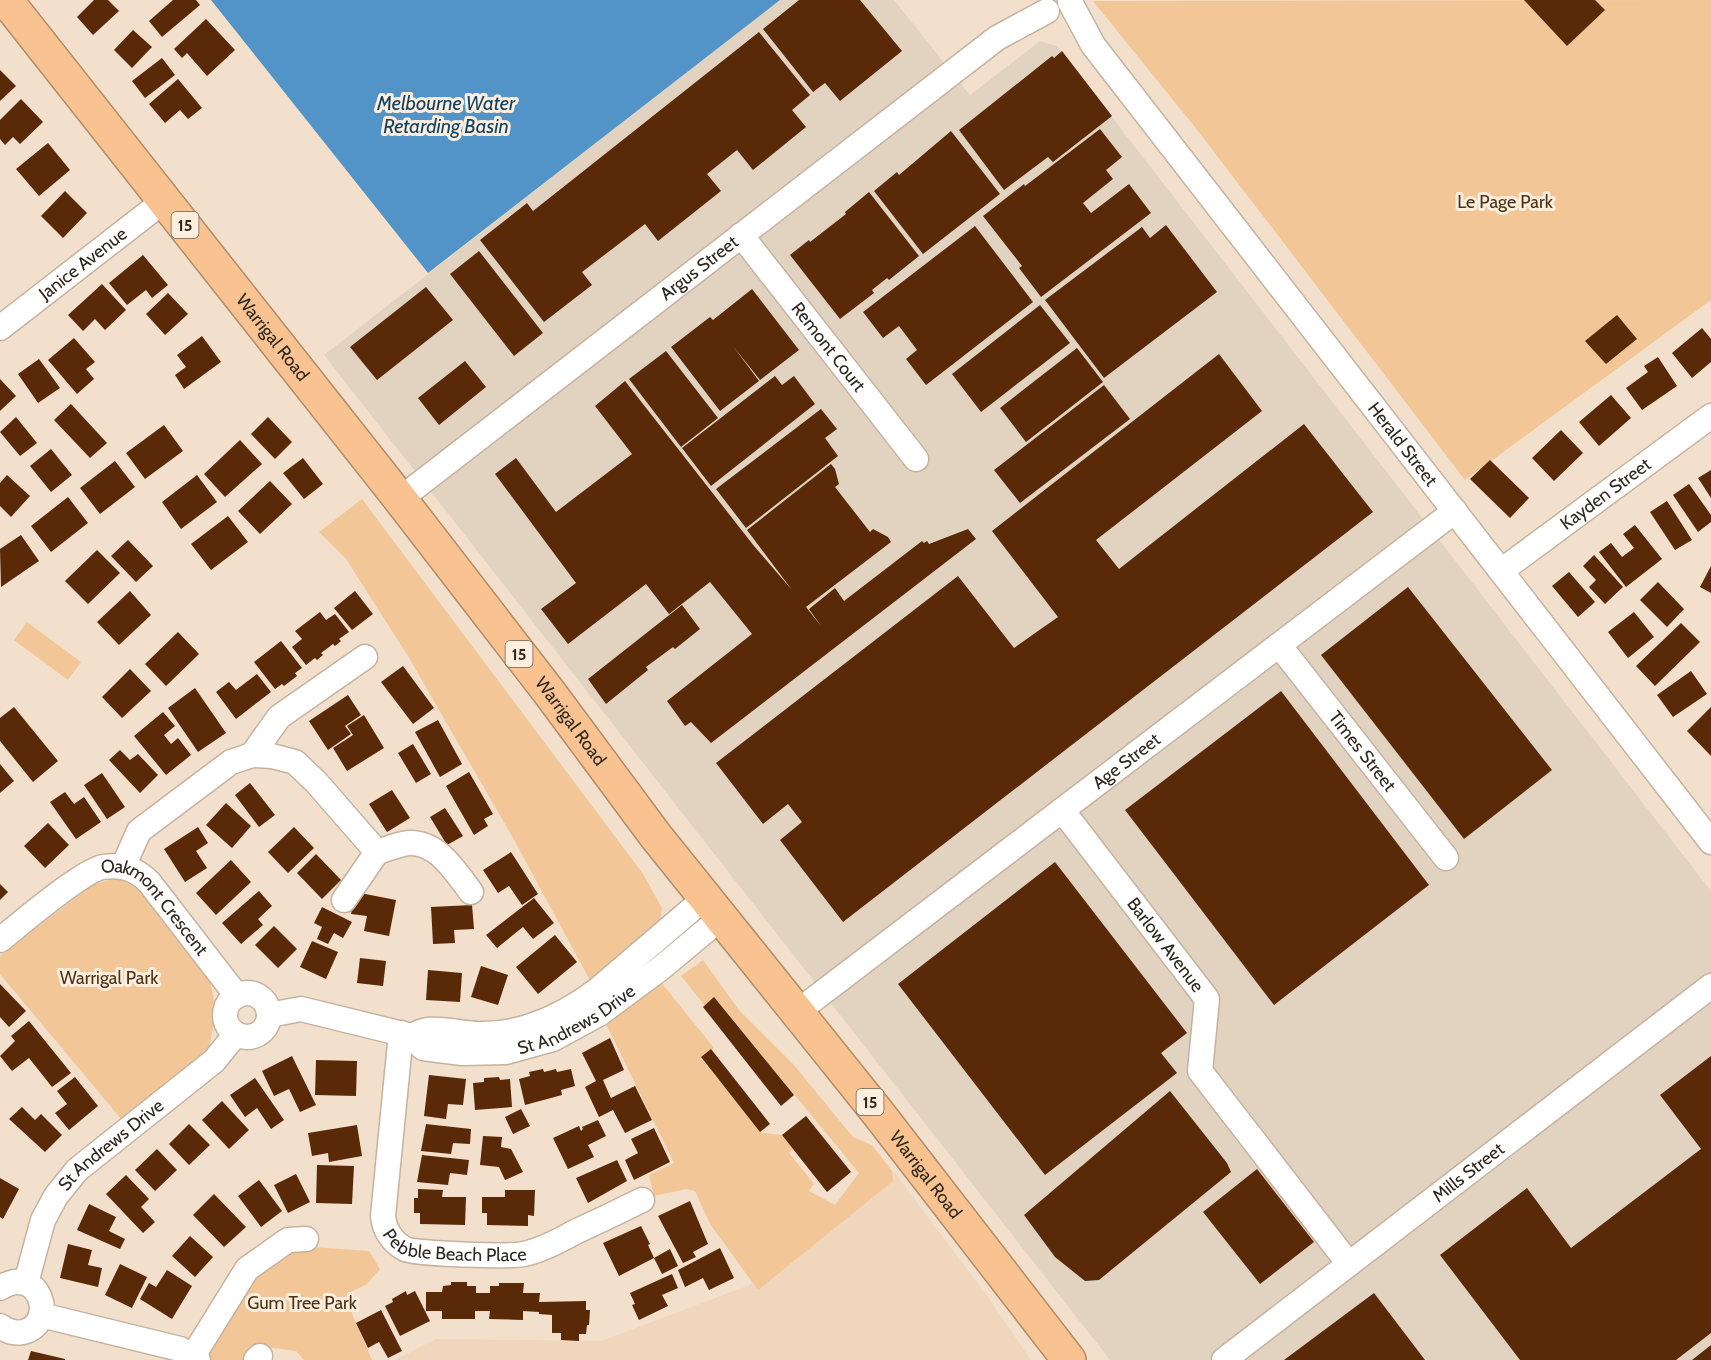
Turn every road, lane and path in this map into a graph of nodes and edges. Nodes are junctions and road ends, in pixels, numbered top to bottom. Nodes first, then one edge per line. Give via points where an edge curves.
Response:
1 (6, 0) edge
2 (1052, 4) edge
3 (165, 200) junction
4 (741, 235) junction
5 (0, 328) edge
6 (1711, 416) edge
7 (916, 459) dead end
8 (400, 499) junction
9 (1455, 511) junction
10 (1501, 571) junction
11 (1279, 645) junction
12 (364, 657) dead end
13 (252, 754) junction
14 (1062, 810) junction
15 (1711, 842) edge
16 (377, 852) junction
17 (1446, 858) dead end
18 (123, 867) junction
19 (471, 892) dead end
20 (344, 900) dead end
21 (713, 908) junction
22 (0, 940) edge
23 (1711, 986) edge
24 (237, 996) junction
25 (797, 1012) junction
26 (269, 1015) junction
27 (236, 1034) junction
28 (406, 1035) junction
29 (642, 1200) dead end
30 (306, 1239) dead end
31 (1349, 1264) junction
32 (26, 1283) junction
33 (0, 1288) edge
34 (41, 1315) junction
35 (0, 1326) edge
36 (195, 1358) edge
37 (1069, 1360) edge
38 (1224, 1360) edge

1 - 3 highway, Warrigal Road / 15
2 - 4 street, Argus Street via 998,38
2 - 9 street, Herald Street via 1093,45
3 - 5 street, Janice Avenue
3 - 8 highway, Warrigal Road / 15
4 - 7 street, Remont Court
4 - 8 street, Argus Street
6 - 10 street, Kayden Street
8 - 21 highway, Warrigal Road / 15
9 - 10 street, Herald Street
9 - 11 street, Age Street
10 - 15 street, Herald Street
11 - 14 street, Age Street
11 - 17 street, Times Street
12 - 13 street via 279,717
13 - 16 street via 295,762
13 - 18 street via 231,762 139,831
14 - 25 street, Age Street
14 - 31 street, Barlow Avenue via 1207,999 1200,1071
16 - 19 street via 409,843 430,846
16 - 20 street
18 - 22 street, Oakmont Crescent via 101,867 82,876
18 - 24 street, Oakmont Crescent via 137,871 149,882
21 - 25 highway, Warrigal Road / 15
21 - 28 street, St Andrews Drive via 580,1003 548,1020 501,1032 429,1030
23 - 31 street, Mills Street
24 - 26 street via 258,996 268,1007
24 - 27 street via 225,1015
25 - 37 highway, Warrigal Road / 15
26 - 27 street via 258,1035
26 - 28 street, St Andrews Drive via 301,1009
27 - 32 street, St Andrews Drive via 214,1061 77,1170 43,1220
28 - 29 street, Pebble Beach Place via 383,1216 397,1244 406,1250 427,1253 522,1254 551,1245
30 - 36 street via 288,1240 247,1269
31 - 38 street, Mills Street
32 - 33 street via 17,1281
32 - 34 street via 40,1297
34 - 35 street via 27,1331 10,1332
34 - 36 street via 180,1349

